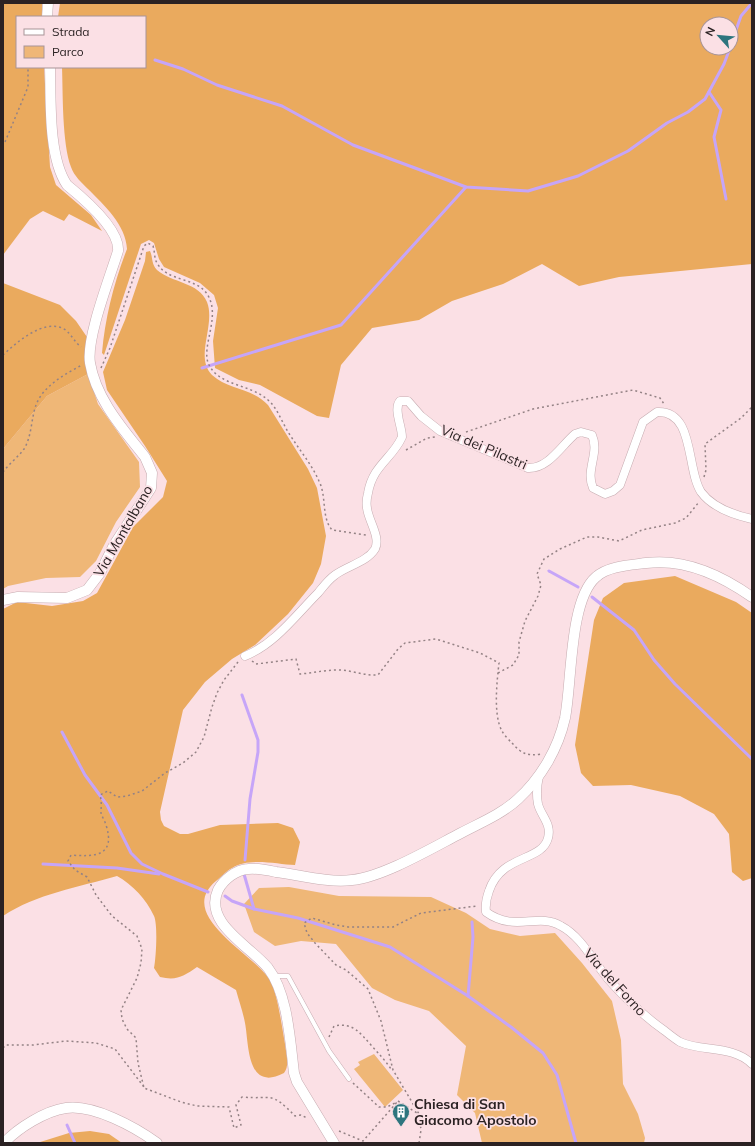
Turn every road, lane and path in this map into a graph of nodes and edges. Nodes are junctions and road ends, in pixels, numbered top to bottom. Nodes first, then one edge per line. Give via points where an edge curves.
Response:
1 (48, 3) edge
2 (47, 16) edge
3 (28, 68) edge
4 (50, 68) edge
5 (4, 142) dead end
6 (3, 355) edge
7 (90, 356) junction
8 (94, 380) junction
9 (752, 407) edge
10 (671, 413) junction
11 (471, 430) dead end
12 (450, 436) junction
13 (404, 451) dead end
14 (3, 472) edge
15 (700, 491) junction
16 (752, 519) edge
17 (376, 542) junction
18 (752, 597) edge
19 (3, 600) edge
20 (246, 656) junction
21 (498, 673) junction
22 (552, 753) junction
23 (539, 775) junction
24 (484, 904) junction
25 (276, 980) junction
26 (326, 1044) junction
27 (3, 1048) edge
28 (752, 1064) edge
29 (393, 1070) junction
30 (349, 1079) joint
31 (144, 1088) junction
32 (398, 1101) junction
33 (418, 1114) junction
34 (308, 1118) dead end
35 (322, 1124) junction
36 (4, 1143) edge
37 (157, 1143) edge
38 (334, 1143) edge
39 (419, 1143) edge

1 - 2 street
3 - 5 path via 28,87
4 - 7 street, Via Montalbano via 53,136 62,179 105,223 118,242 118,251 91,339
6 - 7 path via 34,331 50,325 63,328
7 - 8 street, Via Montalbano
7 - 14 path via 48,387 36,403 24,449
8 - 17 path via 110,348 144,246 148,243 152,246 154,258 161,269 199,287 208,295 213,321 207,344 209,364 218,375 230,383 256,391 280,414 290,436 320,482 327,524 332,530 365,534
8 - 19 street, Via Montalbano via 103,399 150,466 151,488 87,590 67,598 18,597
9 - 15 path via 705,444 706,470
10 - 11 path via 660,398 633,390 533,409
10 - 12 street, Via dei Pilastri via 657,412 643,422 620,484 606,494 593,488 590,480 596,444 592,435 587,433 575,434 549,460 535,468 518,465 490,450
10 - 15 street via 676,416 682,427
12 - 13 path via 427,438
12 - 17 street, Via dei Pilastri via 421,416 408,401 400,400 398,404 402,437 377,468 368,493 366,507
15 - 16 street via 720,508
15 - 21 path via 699,504 686,518 675,523 642,530 619,541 587,537 544,559 537,574 541,585 538,596 524,621 519,655 513,665
17 - 20 street via 372,552 334,576 281,631 258,651
18 - 22 street via 732,582 689,565 652,562 636,564 603,572 596,577 582,597 578,612 564,721
20 - 21 path via 256,664 296,660 300,674 337,670 367,676 378,675 405,643 436,639 480,653 499,663
20 - 31 path via 238,661 224,680 212,707 204,737 196,752 142,791 128,796 117,797 108,791 100,795 101,814 109,839 105,849 97,856 71,854 68,861 75,870 87,877 112,916 137,936 142,949 137,978 122,1010 122,1019 136,1038
21 - 22 path via 497,702 502,731 520,753 527,756
22 - 23 street
23 - 24 street via 538,804 548,824 549,838 544,847 507,865 495,876
23 - 25 street via 516,801 500,812 425,852 369,876 336,880 254,868 228,877 217,893 216,916 259,958
24 - 28 street, Via del Forno via 486,912 494,918 510,923 543,921 560,925 572,934 610,981 648,1020 681,1042 731,1053 746,1058
24 - 29 path via 471,908 421,913 393,927 362,928 336,925 312,918 304,923 307,933 315,943 336,964 368,989 381,1021
25 - 26 lane via 277,976 288,976
25 - 35 street via 286,1014 294,1073
26 - 29 path via 334,1026 355,1029 364,1035
26 - 30 lane
27 - 31 path via 6,1045 33,1045 66,1040 96,1043 115,1049
29 - 33 path
30 - 32 path via 379,1107 387,1107
31 - 34 path via 197,1106 229,1107 234,1128 241,1125 236,1105 242,1098 270,1096 281,1102 295,1116
32 - 33 path
32 - 35 path via 363,1141
33 - 39 path via 421,1130
35 - 38 street
36 - 37 street via 17,1131 39,1118 66,1108 106,1115

